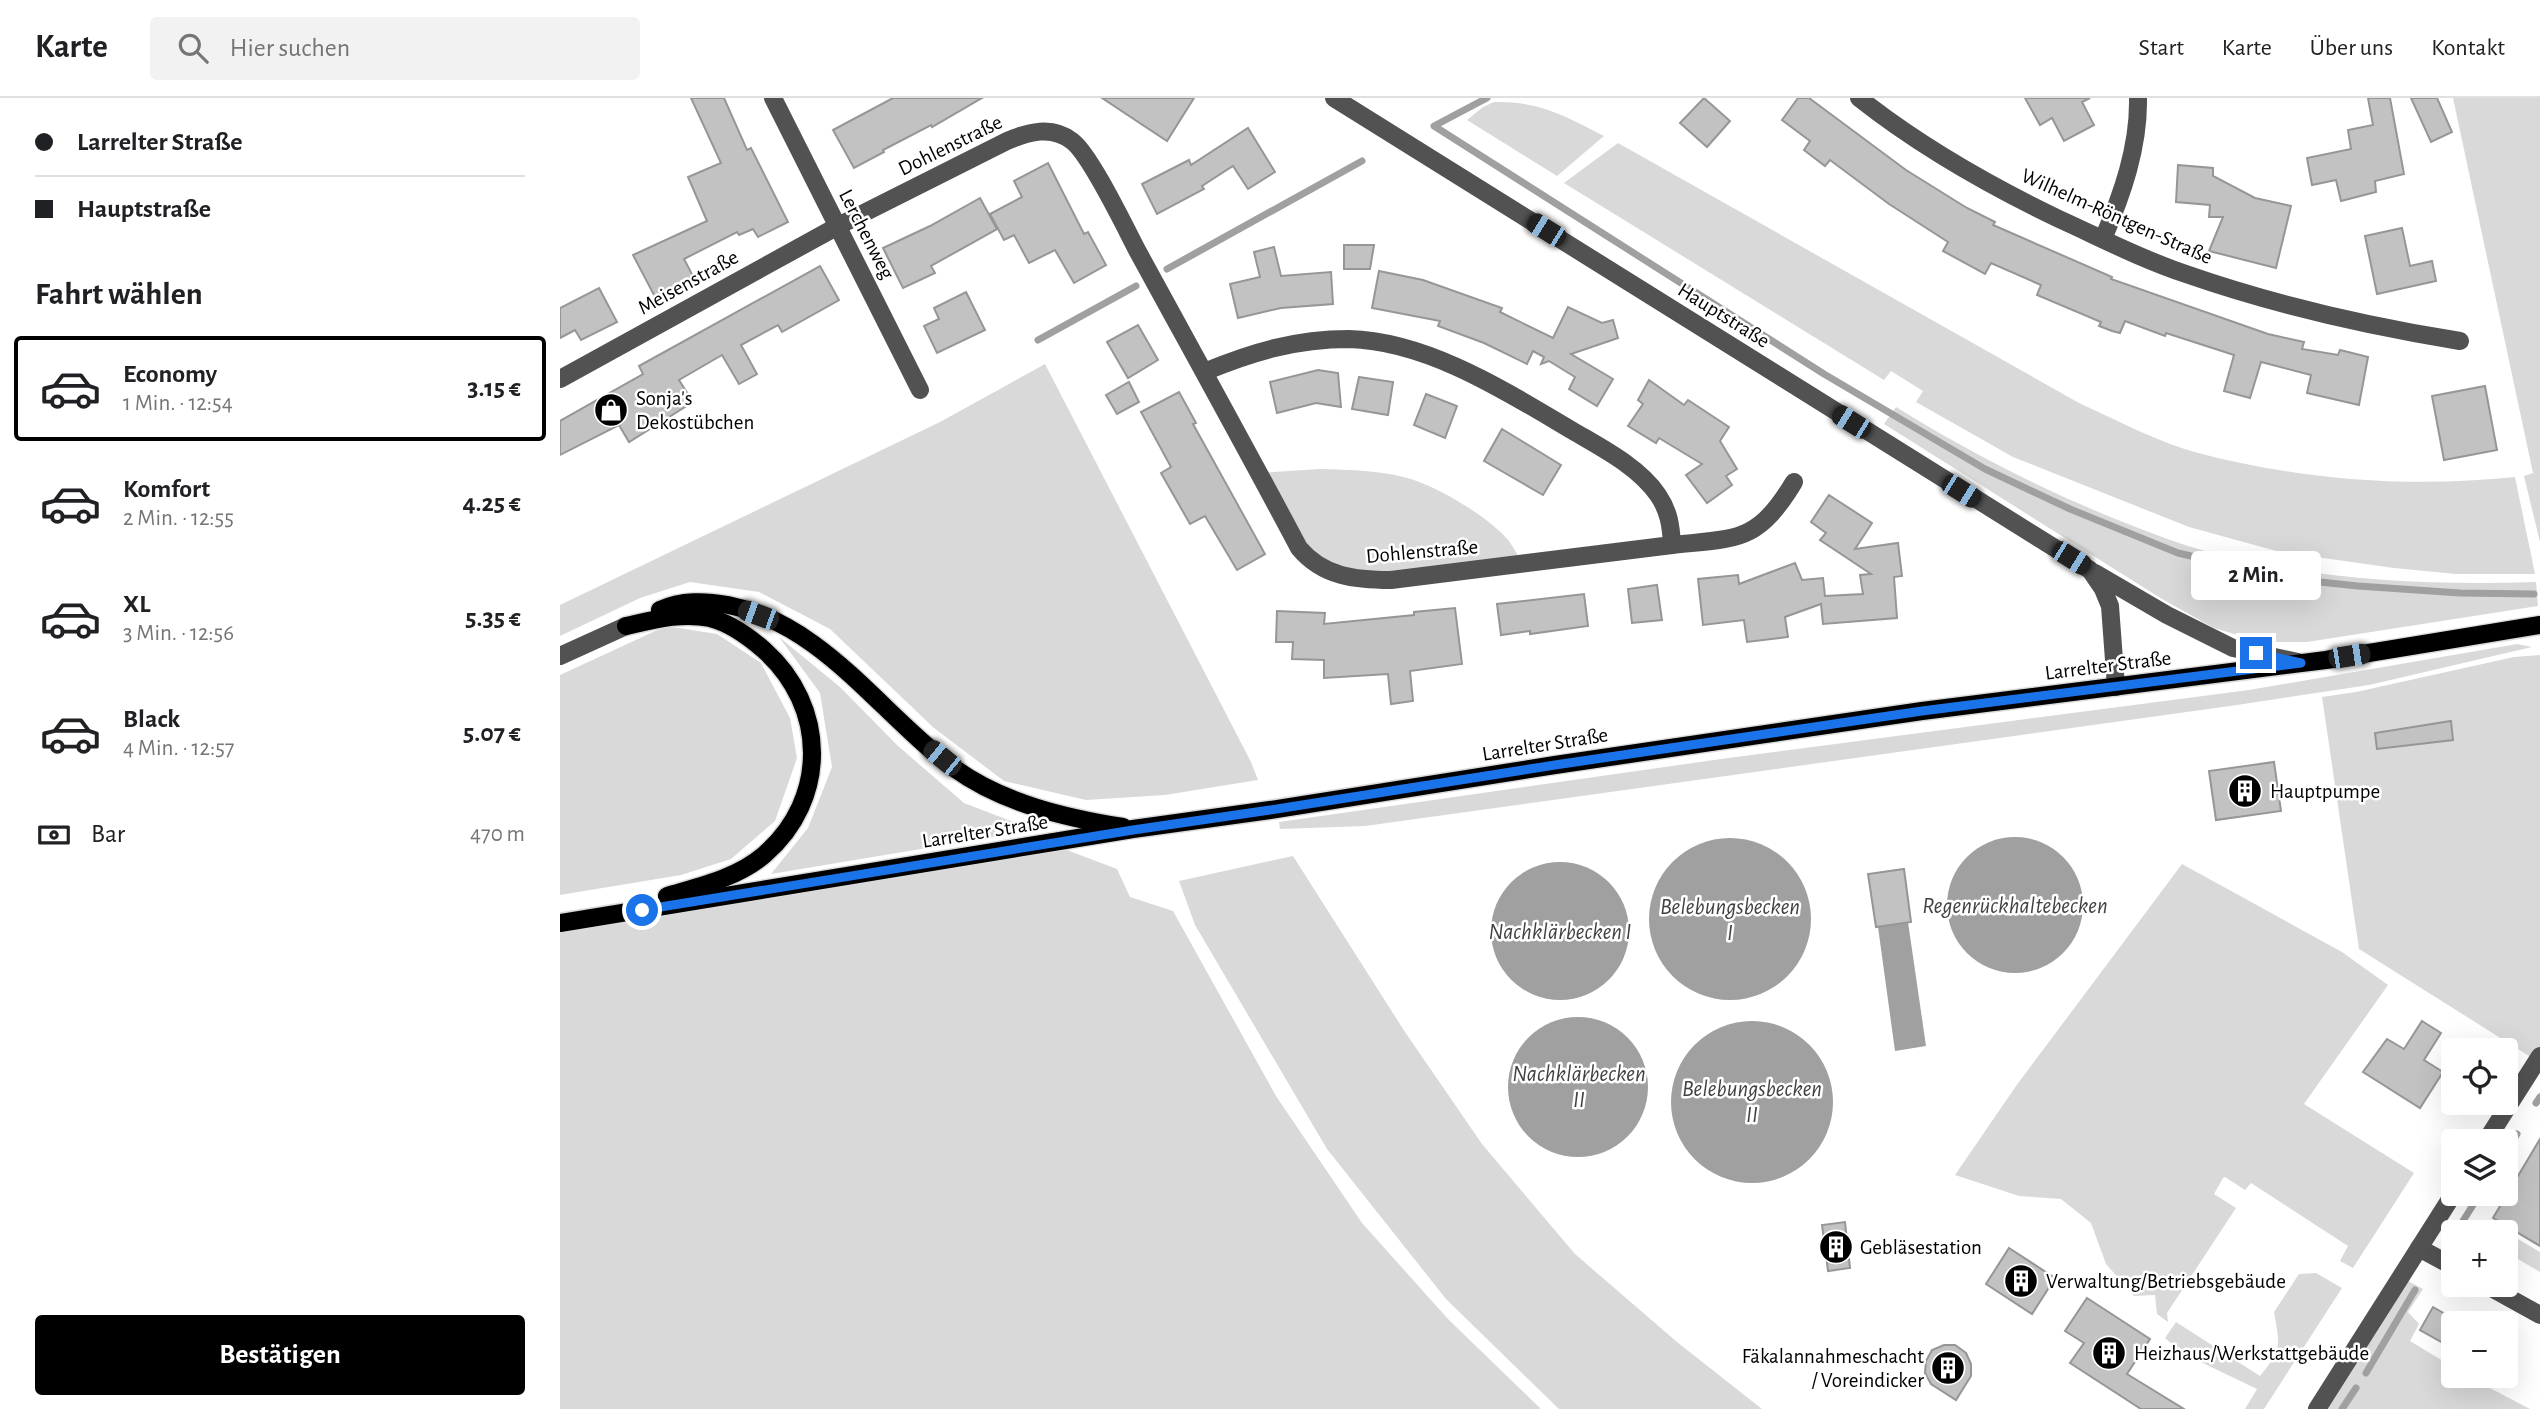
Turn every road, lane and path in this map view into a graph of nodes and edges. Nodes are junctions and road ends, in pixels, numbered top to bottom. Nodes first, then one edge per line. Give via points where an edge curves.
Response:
1 (773, 98) edge
2 (1334, 98) edge
3 (1859, 98) edge
4 (2138, 98) edge
5 (838, 226) junction
6 (2103, 239) junction
7 (2460, 341) dead end
8 (1204, 372) junction
9 (560, 379) edge
10 (920, 390) dead end
11 (1794, 482) dead end
12 (1672, 545) junction
13 (2090, 570) junction
14 (2540, 625) edge
15 (626, 626) junction
16 (560, 656) edge
17 (2301, 663) junction
18 (2116, 687) junction
19 (1133, 830) junction
20 (560, 923) edge
21 (2540, 1056) edge
22 (2494, 1129) edge
23 (2446, 1206) edge
24 (2419, 1248) junction
25 (2441, 1260) edge
26 (2507, 1297) edge
27 (2540, 1315) edge
28 (2317, 1409) edge

1 - 5 street, Lerchenweg
2 - 13 street, Hauptstraße
3 - 6 street, Wilhelm-Röntgen-Straße via 1947,160
4 - 6 street via 2127,174
5 - 8 street, Dohlenstraße via 1024,134 1062,134 1081,149
5 - 9 street, Meisenstraße
5 - 10 street, Lerchenweg
6 - 7 street, Wilhelm-Röntgen-Straße via 2184,274 2259,297 2364,324
8 - 12 street via 1269,348 1350,339 1435,358 1516,397 1639,476 1668,510
8 - 12 street, Dohlenstraße via 1299,548 1307,559 1337,575 1391,580
11 - 12 street, Dohlenstraße via 1770,517 1747,534
13 - 17 street, Hauptstraße via 2232,648
13 - 18 street, Hauptstraße via 2110,606
14 - 17 main road, Larrelter Straße
15 - 16 street
15 - 19 main road via 686,602 739,607 804,638 955,769 984,786 1067,817
15 - 20 main road via 696,616 728,625 755,642 787,674 804,706 811,734 811,776 790,827 763,856 740,871 649,902
17 - 18 main road, Larrelter Straße
18 - 19 main road, Larrelter Straße via 1922,711
19 - 20 main road, Larrelter Straße
21 - 22 street
23 - 24 street
24 - 25 street
24 - 28 street
26 - 27 street

